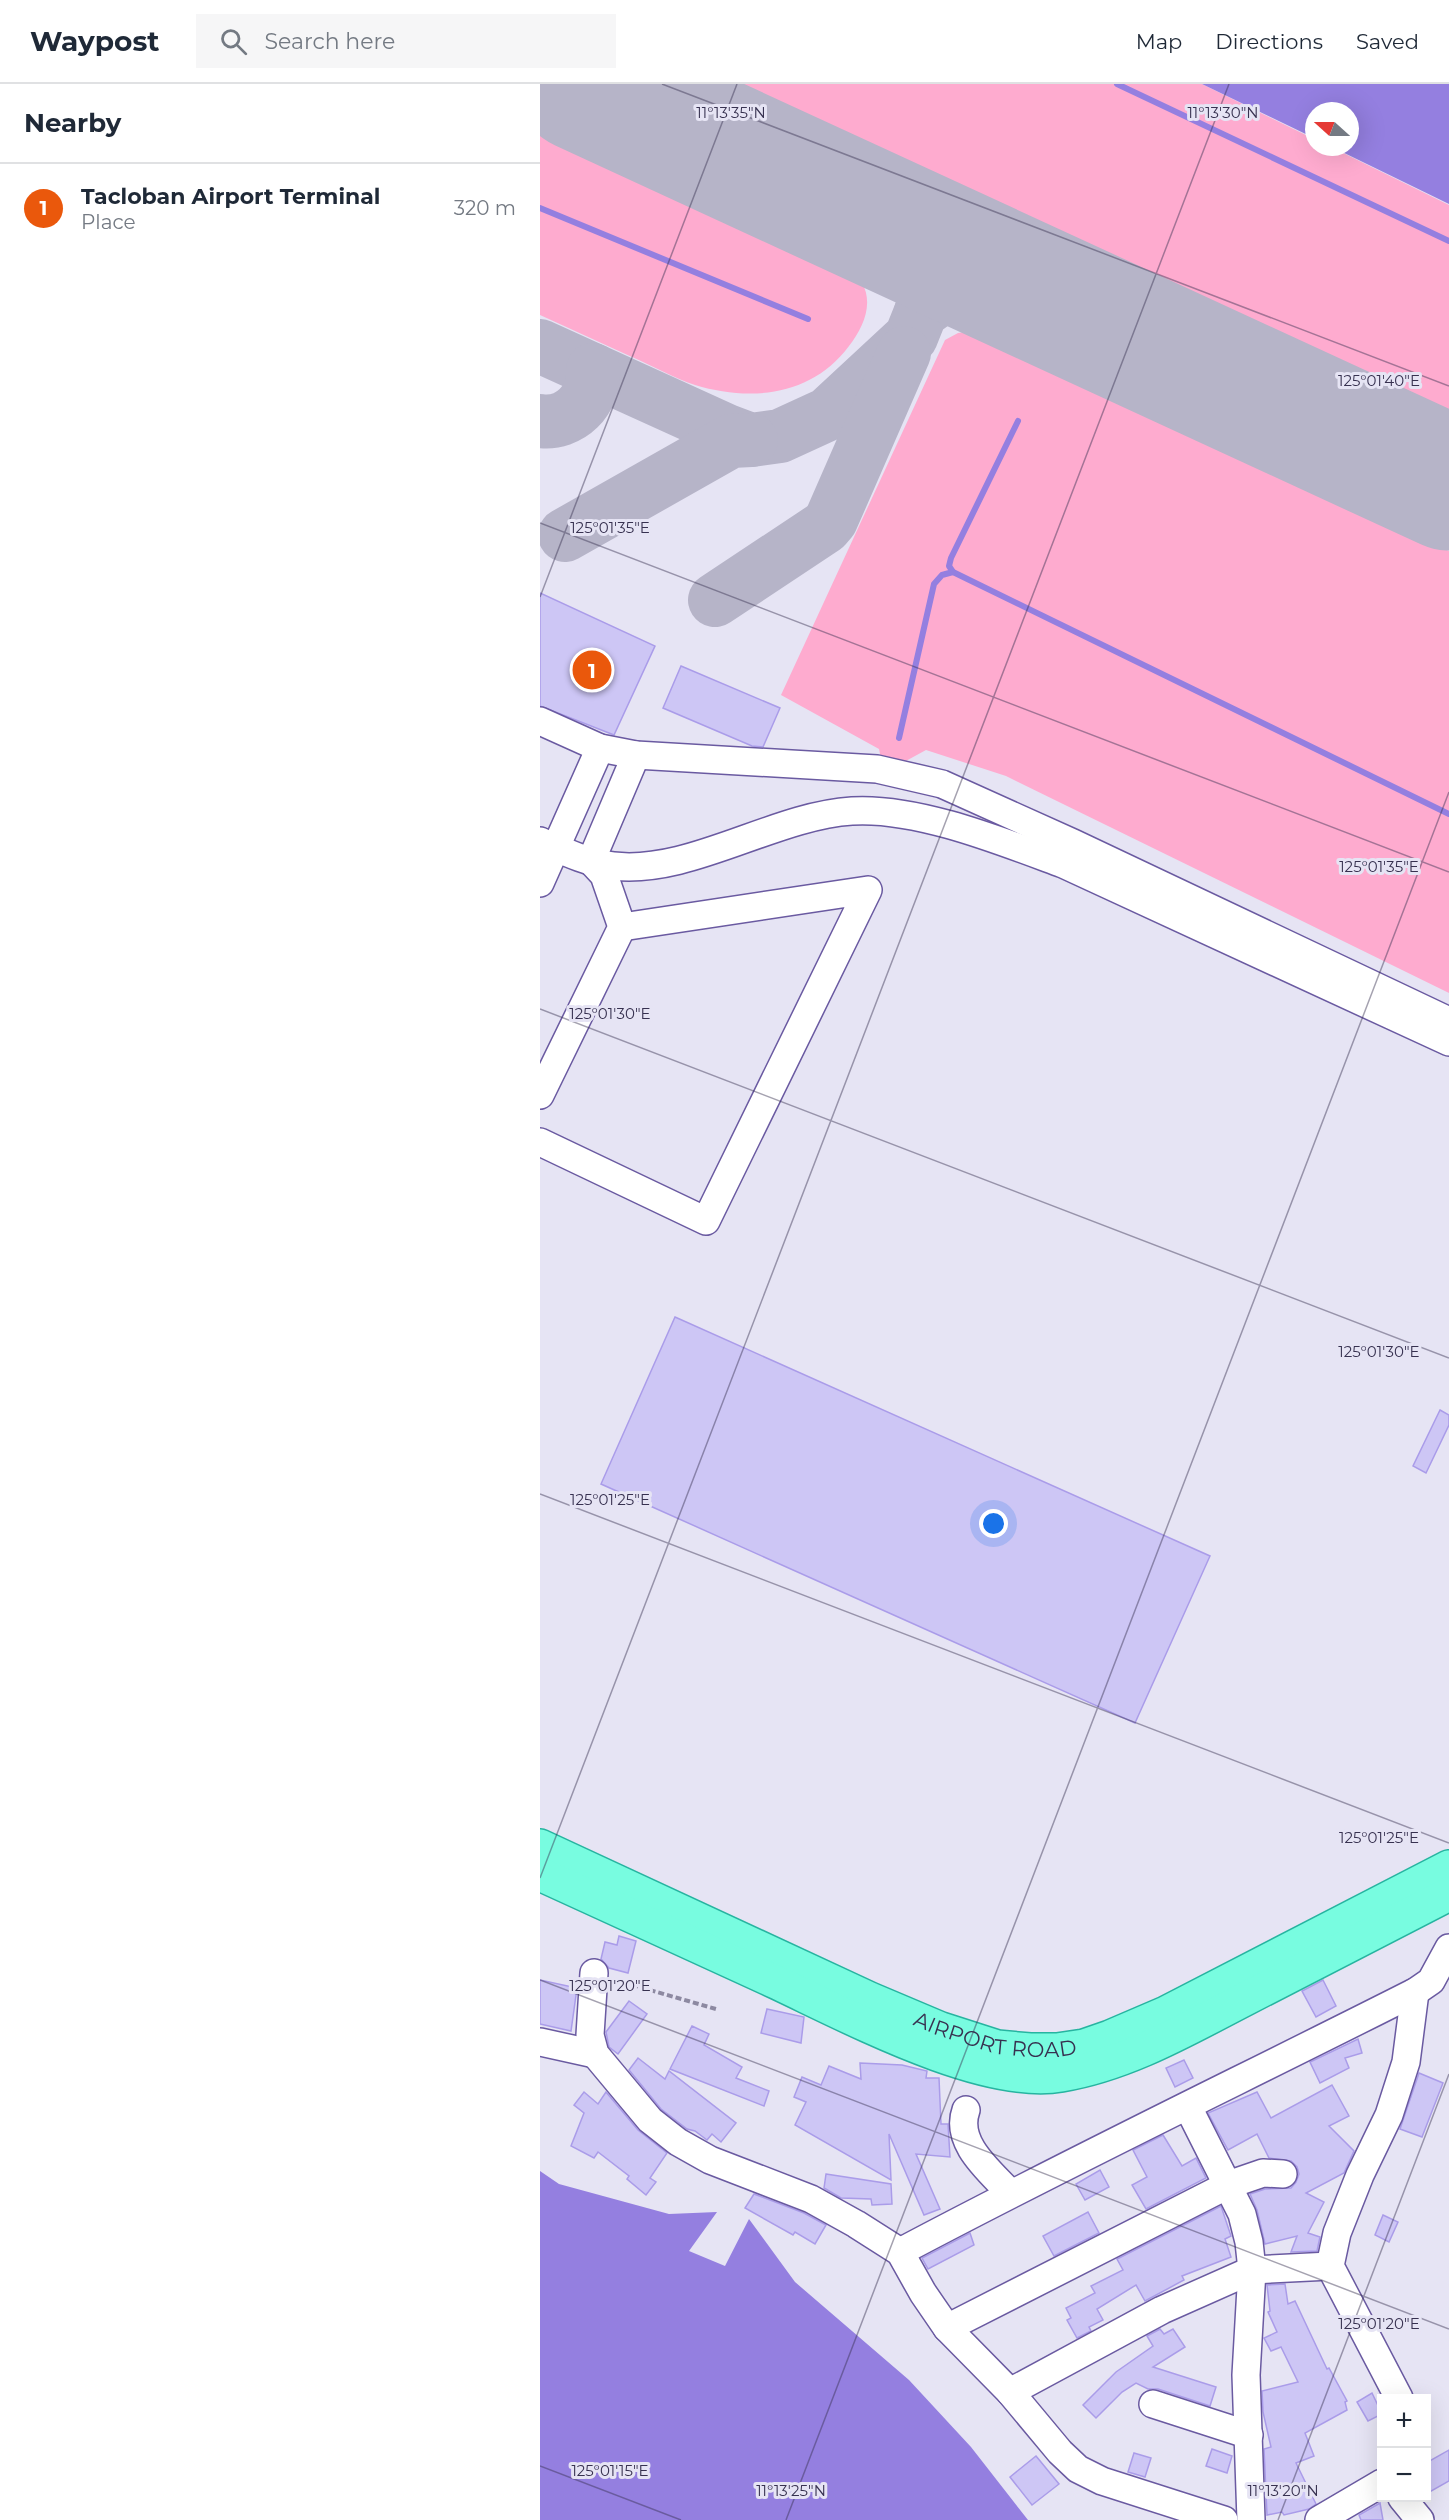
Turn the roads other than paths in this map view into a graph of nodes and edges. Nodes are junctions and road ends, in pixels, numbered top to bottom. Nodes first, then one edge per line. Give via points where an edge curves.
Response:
1 (540, 721) edge
2 (600, 748) junction
3 (636, 755) junction
4 (877, 769) junction
5 (871, 811) junction
6 (548, 845) edge
7 (1068, 853) junction
8 (591, 861) junction
9 (540, 883) edge
10 (622, 927) junction
11 (1449, 1021) edge
12 (1449, 1042) edge
13 (540, 1095) edge
14 (540, 1142) edge
15 (540, 1846) edge
16 (1449, 1867) edge
17 (540, 1874) edge
18 (1449, 1894) edge
19 (1449, 1948) edge
20 (1313, 1951) junction
21 (594, 1973) road end
22 (1415, 1992) junction
23 (540, 2042) edge
24 (595, 2054) junction
25 (1188, 2107) junction
26 (966, 2110) dead end
27 (1283, 2174) dead end
28 (1228, 2185) junction
29 (1011, 2193) junction
30 (900, 2252) junction
31 (1330, 2266) junction
32 (1252, 2270) junction
33 (947, 2328) junction
34 (1010, 2392) junction
35 (1397, 2394) edge
36 (1153, 2404) dead end
37 (1249, 2435) junction
38 (1377, 2486) edge
39 (1405, 2502) edge
40 (1224, 2520) edge
41 (1251, 2520) edge
42 (1319, 2520) edge
43 (1420, 2520) edge

1 - 2 street
2 - 3 street
2 - 6 street
3 - 4 street
3 - 8 street
4 - 5 street
4 - 7 street via 942,784
5 - 7 street via 919,818
5 - 8 street via 820,815 654,865 633,867
6 - 8 street
6 - 9 street
7 - 11 street
7 - 12 street
8 - 10 street via 603,875
10 - 13 street
10 - 14 street via 868,890 706,1221
15 - 20 main road, AIRPORT ROAD via 870,1999 997,2047 1057,2050 1084,2046
16 - 20 main road, AIRPORT ROAD
17 - 20 main road, AIRPORT ROAD via 900,2038 988,2071 1026,2077 1091,2069 1175,2035
18 - 20 main road, AIRPORT ROAD
19 - 22 street via 1431,1982
21 - 24 street via 590,2035
22 - 25 street
22 - 31 street via 1406,2062 1389,2115 1337,2233
23 - 24 street
24 - 30 street via 650,2120 678,2142 710,2160 811,2199
25 - 28 street
25 - 29 street
26 - 29 street via 962,2121 967,2140
27 - 28 street via 1263,2173
28 - 32 street via 1242,2214
28 - 33 street
29 - 30 street
30 - 33 street
31 - 32 street
31 - 35 street
32 - 34 street via 1162,2310
32 - 37 street via 1246,2375
33 - 34 street
34 - 40 street via 1078,2469 1102,2481
36 - 37 street
37 - 41 street
38 - 42 street
39 - 43 street

